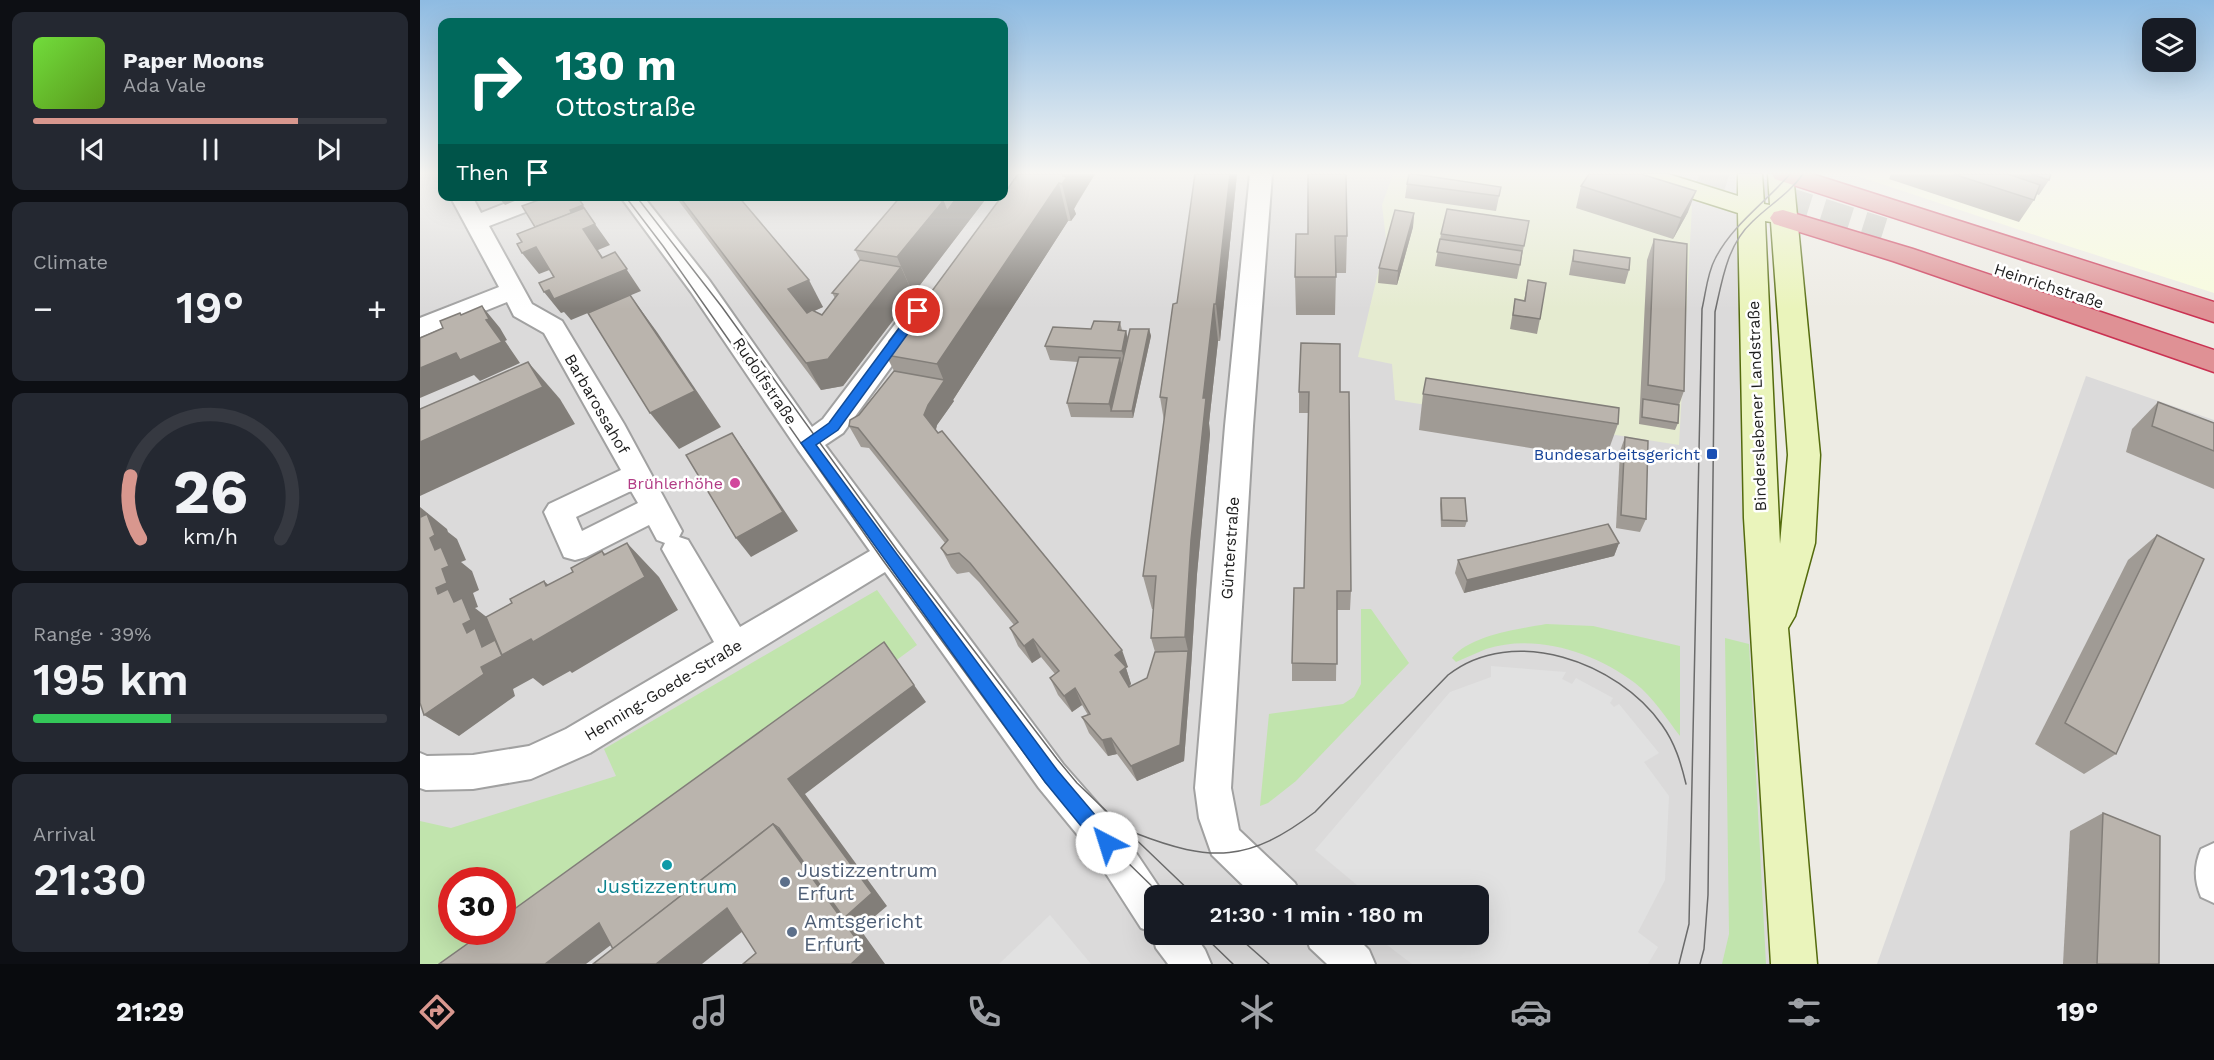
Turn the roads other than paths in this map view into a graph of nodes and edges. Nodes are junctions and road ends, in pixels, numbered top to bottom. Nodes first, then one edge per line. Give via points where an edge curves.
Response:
1 (1783, 218) edge
2 (474, 219) edge
3 (486, 219) edge
4 (649, 219) edge
5 (1257, 219) edge
6 (1751, 219) edge
7 (1786, 219) edge
8 (1927, 219) edge
9 (476, 223) junction
10 (518, 300) junction
11 (925, 302) edge
12 (2214, 312) edge
13 (420, 328) edge
14 (2214, 331) edge
15 (2214, 341) edge
16 (2214, 361) edge
17 (808, 443) junction
18 (637, 475) junction
19 (666, 529) junction
20 (890, 554) junction
21 (1771, 638) junction
22 (734, 648) junction
23 (420, 770) edge
24 (2214, 862) edge
25 (2214, 884) edge
26 (1271, 885) edge
27 (1144, 898) edge
28 (1178, 945) edge
29 (1335, 945) edge
30 (1191, 964) edge
31 (1355, 964) edge
32 (1794, 964) edge

1 - 21 main road, Binderslebener Landstraße via 1804,455 1798,543
2 - 9 street
3 - 9 street
4 - 17 street, Rudolfstraße via 700,286
5 - 26 street, Günterstraße via 1213,788 1217,818 1226,842
6 - 21 main road, Binderslebener Landstraße via 1761,518
7 - 16 highway
8 - 12 highway
9 - 10 street
10 - 13 street
10 - 18 street, Barbarossahof via 553,327
11 - 17 street via 833,426
14 - 15 highway, Heinrichstraße via 1886,227
17 - 20 street, Rudolfstraße
18 - 19 street, Barbarossahof
18 - 19 street via 559,512 574,548
19 - 22 street, Barbarossahof
20 - 22 street, Henning-Goede-Straße
20 - 27 street, Rudolfstraße
21 - 32 main road, Binderslebener Landstraße
22 - 23 street, Henning-Goede-Straße via 578,741 531,762 473,772
24 - 25 street
28 - 30 street
29 - 31 street

